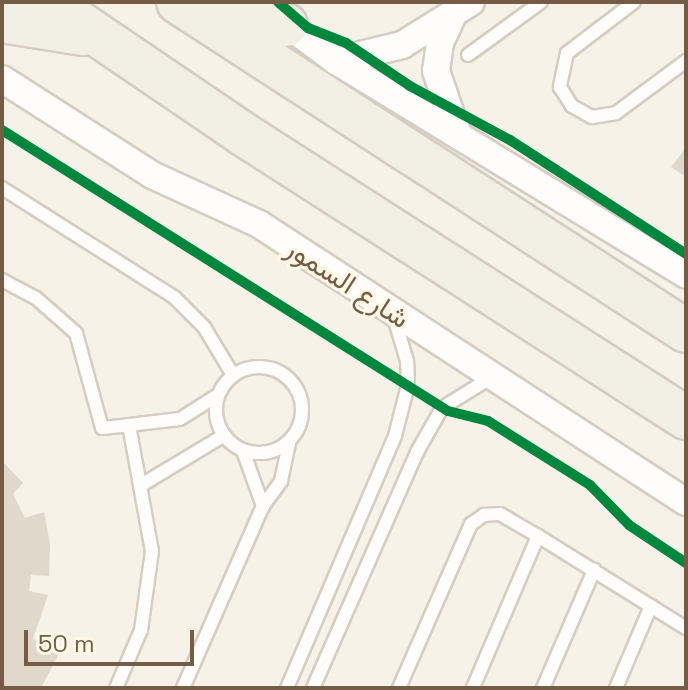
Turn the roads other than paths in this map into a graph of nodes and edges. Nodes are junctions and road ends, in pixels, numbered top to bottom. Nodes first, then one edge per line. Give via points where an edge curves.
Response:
1 (49, 2) edge
2 (178, 2) edge
3 (202, 2) edge
4 (541, 2) edge
5 (634, 2) edge
6 (461, 10) edge
7 (273, 13) edge
8 (2, 21) edge
9 (119, 47) junction
10 (468, 55) dead end
11 (336, 61) junction
12 (686, 61) edge
13 (2, 79) edge
14 (458, 135) junction
15 (2, 188) edge
16 (686, 275) edge
17 (2, 280) edge
18 (392, 311) junction
19 (686, 331) edge
20 (233, 375) junction
21 (492, 377) junction
22 (218, 395) junction
23 (686, 418) edge
24 (129, 425) junction
25 (223, 436) junction
26 (289, 442) junction
27 (243, 451) junction
28 (143, 484) junction
29 (686, 502) edge
30 (263, 506) junction
31 (538, 536) junction
32 (594, 570) junction
33 (651, 606) junction
34 (686, 628) edge
35 (116, 688) edge
36 (183, 688) edge
37 (287, 688) edge
38 (313, 688) edge
39 (399, 688) edge
40 (473, 688) edge
41 (543, 688) edge
42 (616, 688) edge

1 - 9 main road
2 - 19 main road
3 - 7 main road
4 - 10 lane
5 - 12 lane via 567,53 560,87 572,106 592,117 616,113
6 - 11 street via 402,45
6 - 14 street via 440,43 436,71
7 - 11 street
8 - 9 main road via 65,29
9 - 23 main road via 243,134
11 - 14 street
13 - 18 street, شارع السمور via 152,175 259,224
14 - 16 street
15 - 20 lane via 174,297 204,327
17 - 24 lane via 36,298 76,333 102,428
18 - 21 street, شارع السمور
18 - 37 lane via 407,361 408,385 395,436
20 - 22 lane
20 - 26 lane via 257,366 282,373 292,382 302,419
21 - 29 street, شارع السمور
21 - 38 lane via 442,408 417,452
22 - 24 lane via 180,419
22 - 25 lane via 215,412
24 - 28 lane
25 - 27 lane
25 - 28 lane
26 - 27 lane via 266,453
26 - 30 lane via 281,481
27 - 30 lane
28 - 35 lane via 152,551 148,598
30 - 36 lane
31 - 32 lane
31 - 39 lane via 500,514 484,515 471,524
31 - 40 lane
32 - 33 lane
32 - 41 lane
33 - 34 lane
33 - 42 lane

